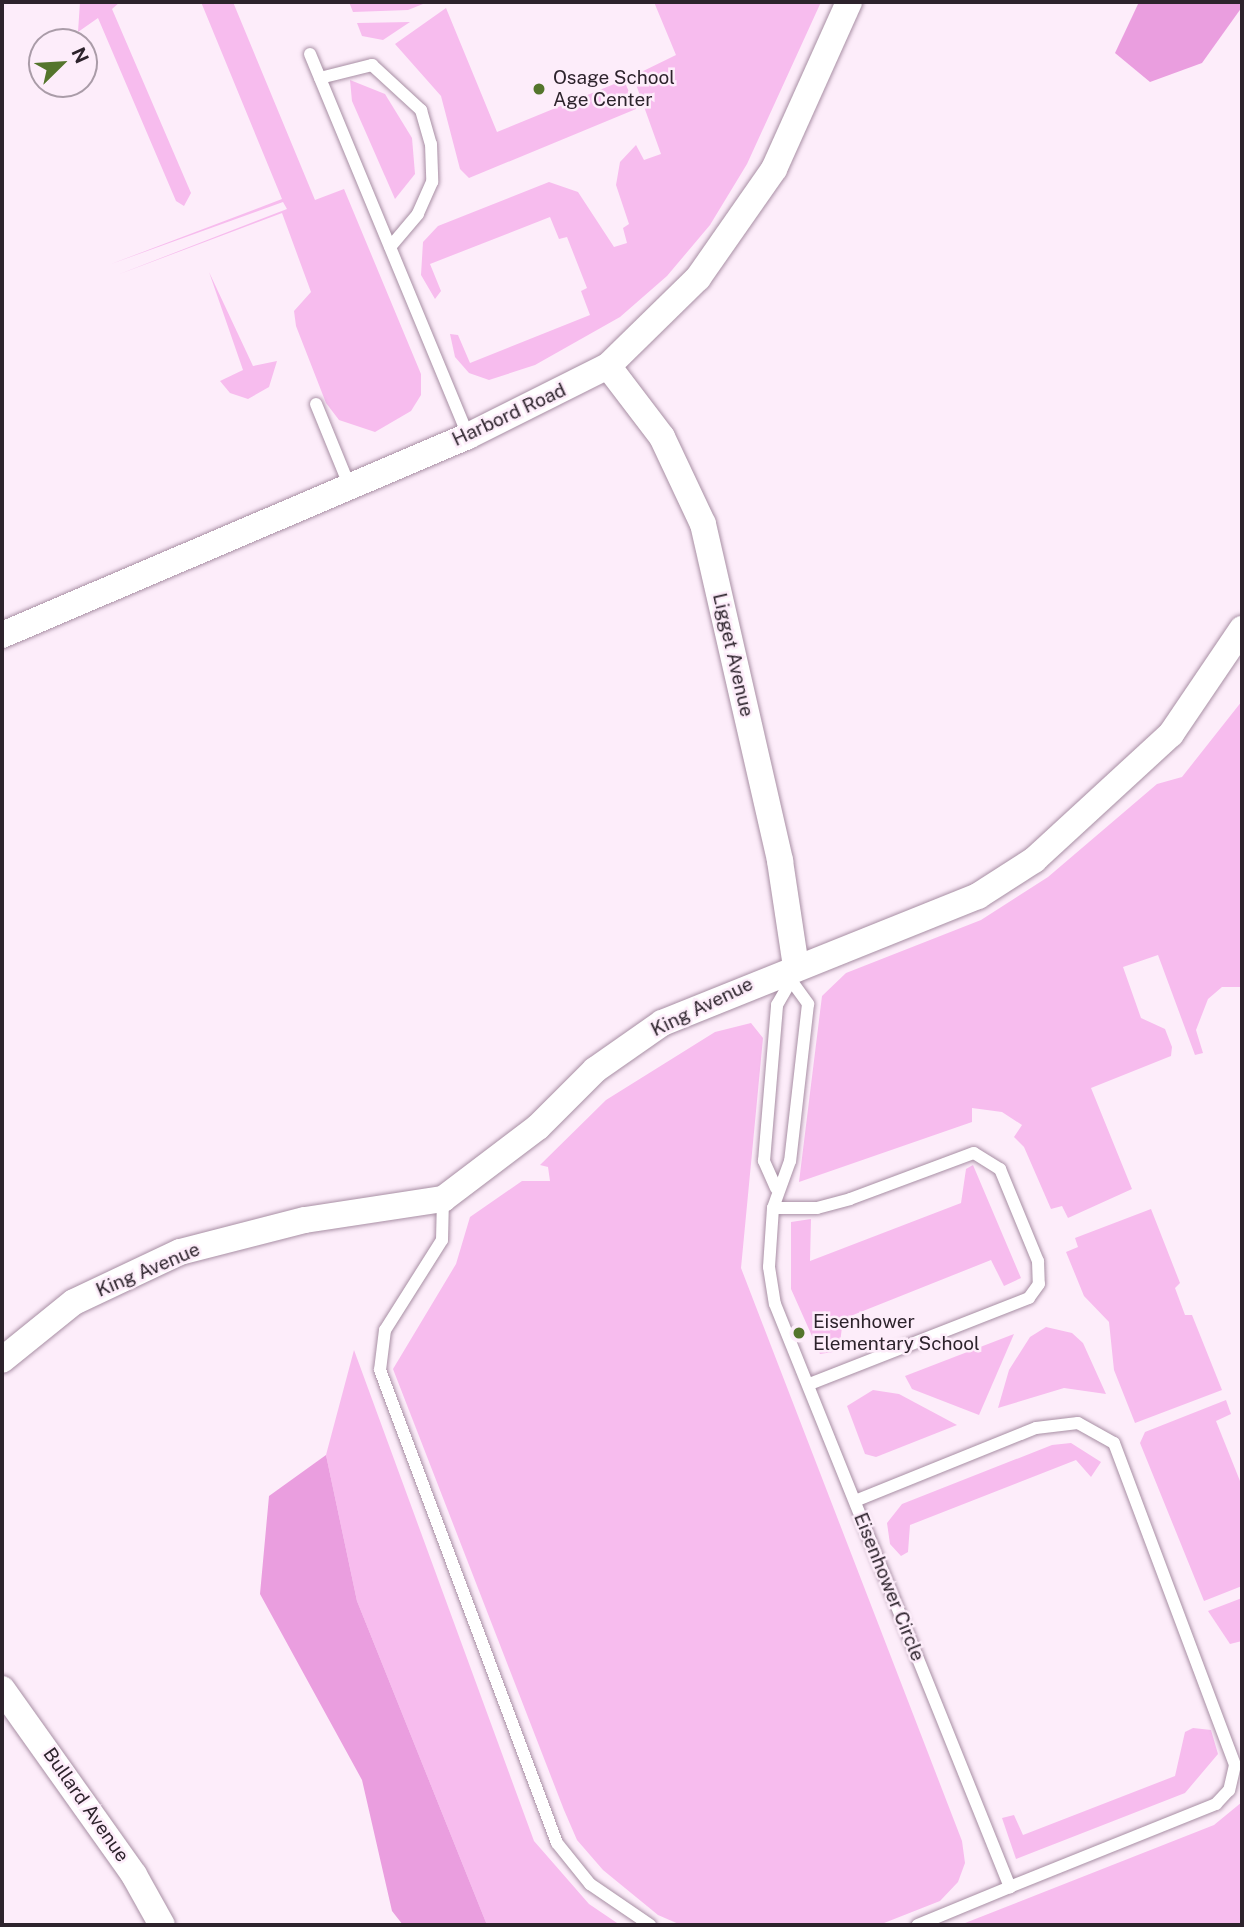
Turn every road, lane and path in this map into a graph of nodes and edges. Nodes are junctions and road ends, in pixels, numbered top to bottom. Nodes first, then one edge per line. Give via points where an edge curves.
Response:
1 (847, 2) edge
2 (310, 54) dead end
3 (320, 78) junction
4 (390, 247) junction
5 (608, 366) junction
6 (316, 404) dead end
7 (468, 436) junction
8 (349, 485) junction
9 (1242, 629) edge
10 (2, 635) edge
11 (794, 975) junction
12 (776, 1188) junction
13 (443, 1199) junction
14 (773, 1208) junction
15 (2, 1360) edge
16 (808, 1384) junction
17 (855, 1501) junction
18 (2, 1689) edge
19 (1010, 1887) junction
20 (162, 1925) edge
21 (650, 1925) edge
22 (918, 1925) edge

1 - 5 street, Harbord Road via 774,169 698,278
2 - 3 lane
3 - 4 lane
3 - 4 lane via 372,65 421,110 431,144 432,182 418,215
4 - 7 lane
5 - 7 street, Harbord Road
5 - 11 street, Ligget Avenue via 662,437 703,524 791,914
6 - 8 lane
7 - 8 street, Harbord Road
8 - 10 street, Harbord Road
9 - 11 street, King Avenue via 1171,734 1034,860 925,922
11 - 12 lane, Eisenhower Circle via 807,1004 790,1161
11 - 12 lane, Eisenhower Circle via 777,1005 764,1161
11 - 13 street, King Avenue via 662,1023 595,1070 538,1127
12 - 14 lane, Eisenhower Circle
13 - 15 street, King Avenue via 305,1220 180,1252 74,1302
13 - 21 lane via 442,1240 385,1330 380,1370 557,1843 590,1884
14 - 16 lane, Eisenhower Circle via 769,1267 775,1304
14 - 16 lane via 817,1208 850,1199 974,1153 1000,1169 1038,1261 1039,1284 1029,1298
16 - 17 lane, Eisenhower Circle
17 - 19 lane, Eisenhower Circle
17 - 19 lane via 1036,1428 1078,1423 1114,1443 1235,1765 1228,1790 1216,1804
18 - 20 street, Bullard Avenue via 134,1875
19 - 22 lane

